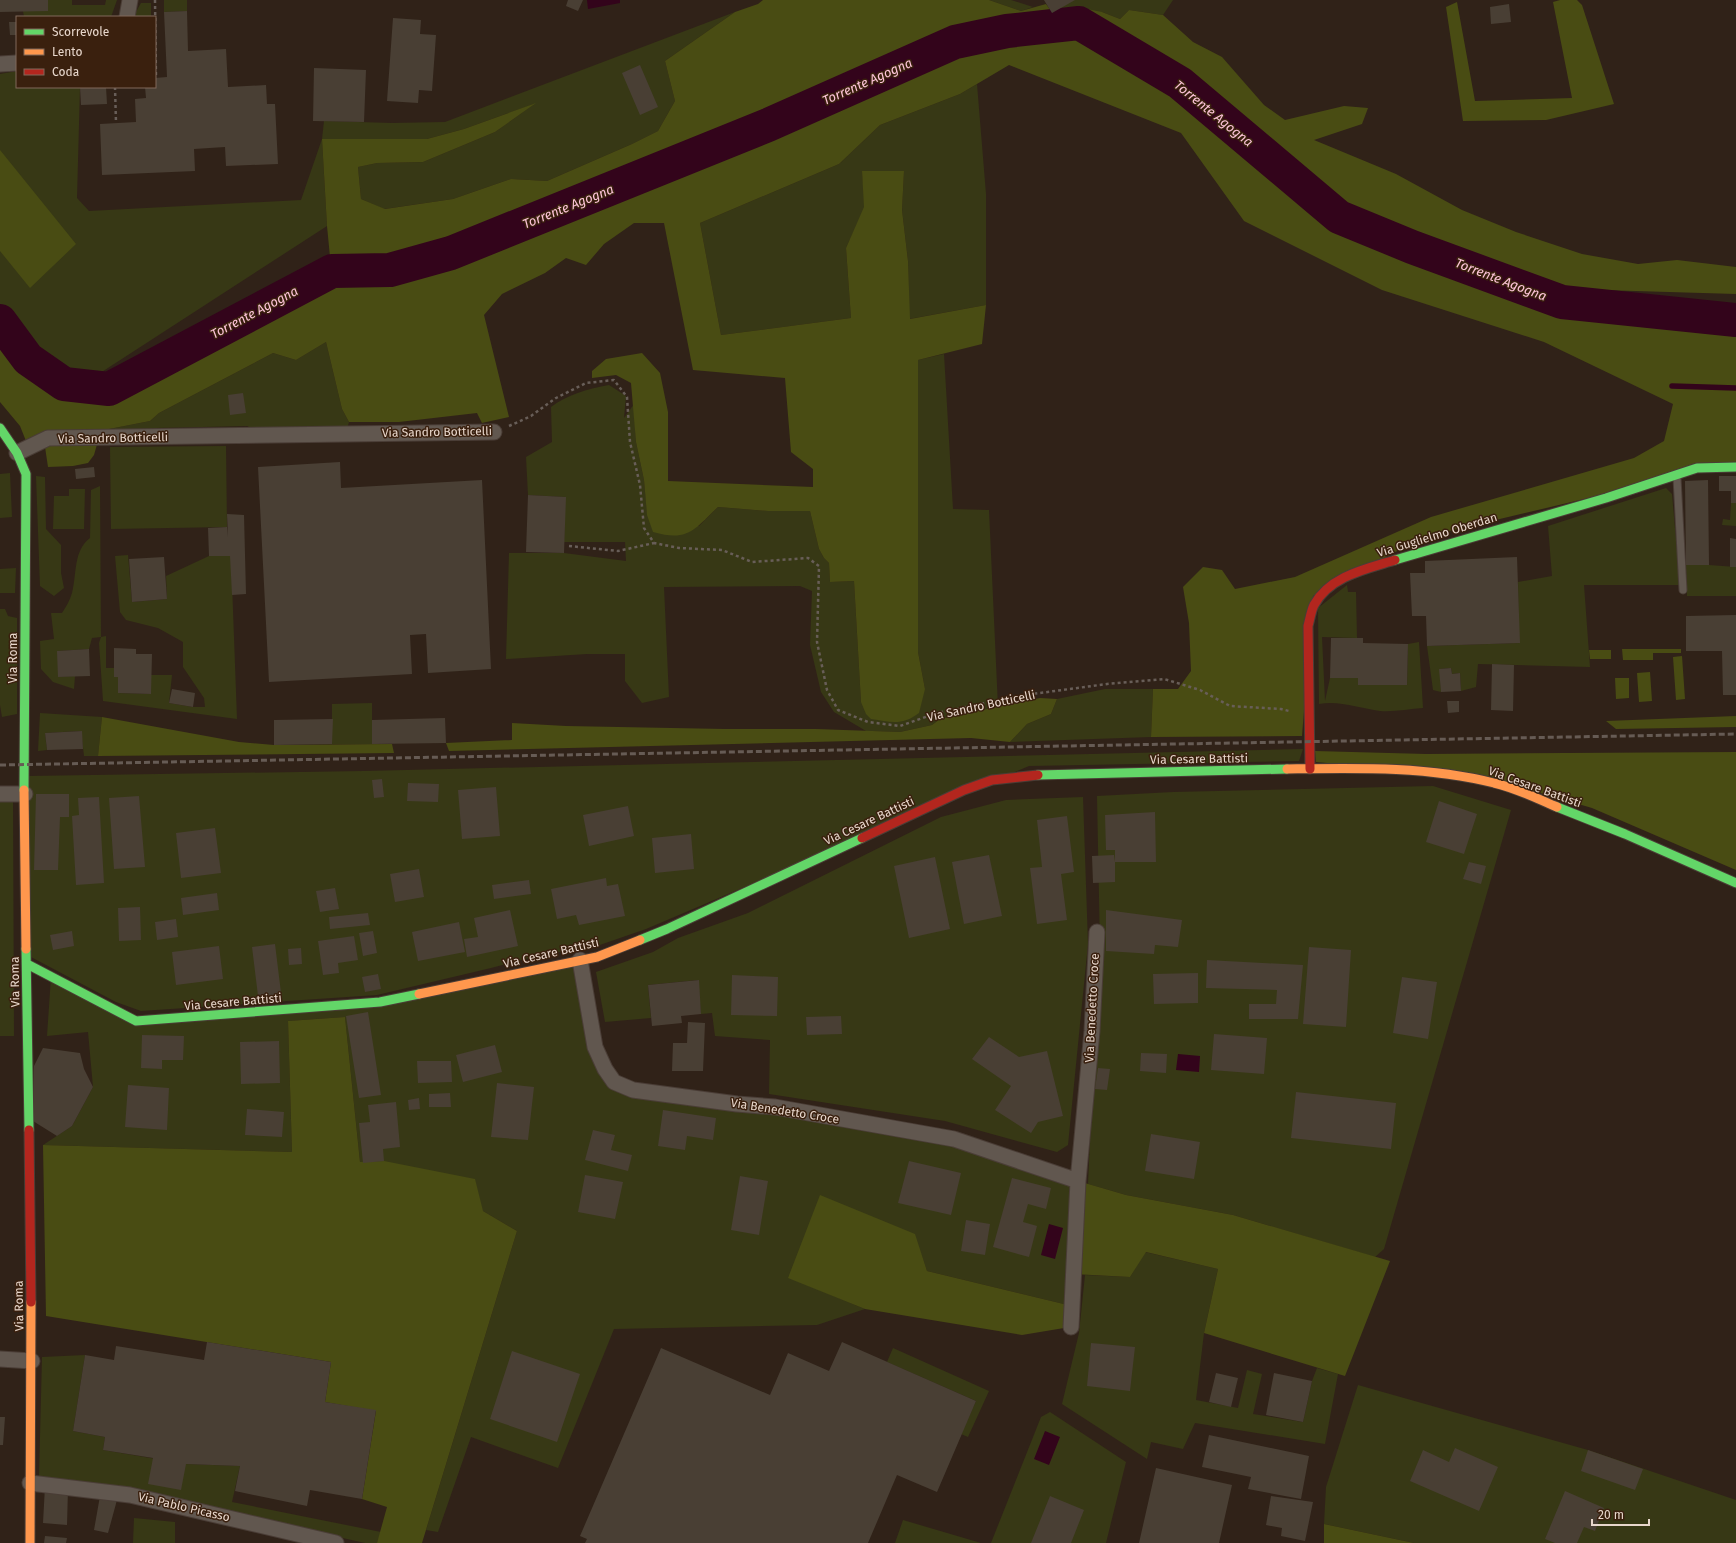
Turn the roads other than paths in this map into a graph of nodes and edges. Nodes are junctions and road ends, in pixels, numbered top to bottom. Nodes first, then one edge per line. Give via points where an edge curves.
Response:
1 (130, 0) edge
2 (127, 16) edge
3 (16, 63) edge
4 (0, 64) edge
5 (0, 428) edge
6 (494, 432) road end
7 (18, 453) junction
8 (1736, 467) edge
9 (1676, 474) junction
10 (1683, 590) dead end
11 (1310, 769) junction
12 (0, 794) edge
13 (25, 794) junction
14 (1736, 883) edge
15 (1097, 932) dead end
16 (580, 960) junction
17 (26, 964) junction
18 (1078, 1181) junction
19 (1070, 1327) dead end
20 (0, 1359) edge
21 (32, 1361) junction
22 (30, 1483) junction
23 (30, 1543) edge
24 (336, 1543) edge

1 - 2 street
3 - 4 street
5 - 7 street, Via Roma
6 - 7 street, Via Sandro Botticelli via 48,438
7 - 13 street, Via Roma via 26,474
8 - 9 street, Via Guglielmo Oberdan via 1697,468
9 - 10 lane
9 - 11 street, Via Guglielmo Oberdan via 1606,498 1355,572 1329,587 1314,605 1308,626
11 - 14 street, Via Cesare Battisti via 1411,770 1488,781 1587,818
11 - 16 street, Via Cesare Battisti via 1071,773 992,780 935,803 667,929 597,957
12 - 13 street
13 - 17 street, Via Roma
15 - 18 street, Via Benedetto Croce via 1092,1031
16 - 17 street, Via Cesare Battisti via 380,1002 136,1021
16 - 18 street, Via Benedetto Croce via 595,1047 614,1082 633,1090 775,1107 954,1139
17 - 21 street, Via Roma
18 - 19 street, Via Benedetto Croce
20 - 21 street
21 - 22 street, Via Roma
22 - 23 street, Via Roma
22 - 24 street, Via Pablo Picasso via 130,1495

